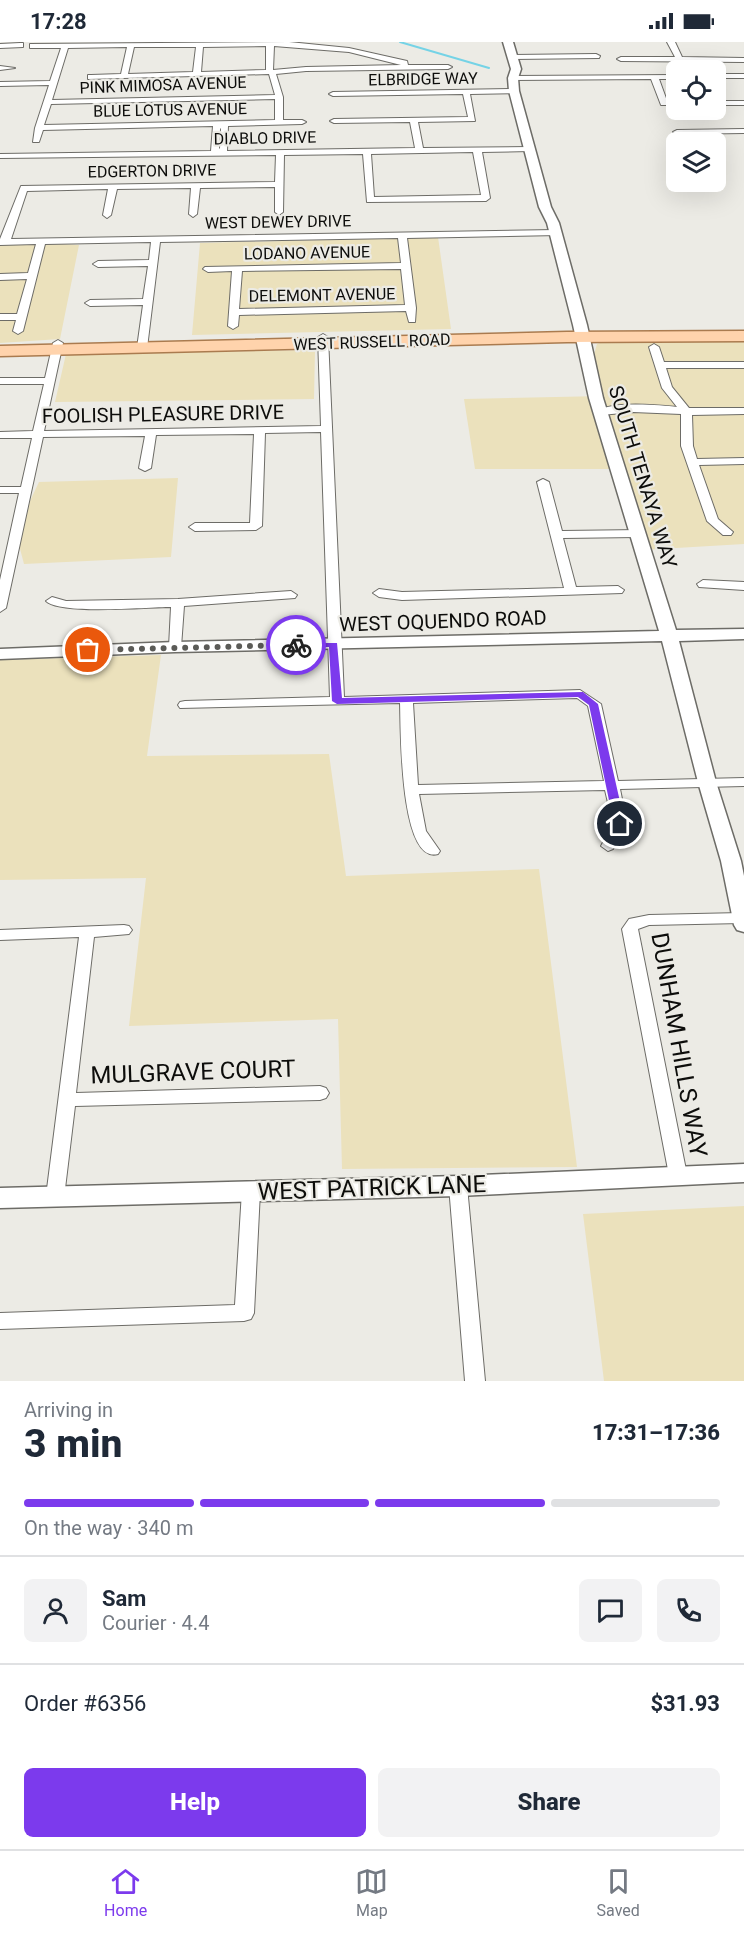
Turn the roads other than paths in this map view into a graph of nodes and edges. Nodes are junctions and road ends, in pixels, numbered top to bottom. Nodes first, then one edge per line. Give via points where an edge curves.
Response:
1 (508, 42) edge
2 (671, 42) edge
3 (270, 44) junction
4 (20, 45) dead end
5 (131, 45) junction
6 (200, 45) junction
7 (0, 46) edge
8 (33, 46) dead end
9 (65, 46) junction
10 (596, 56) dead end
11 (513, 57) junction
12 (621, 59) dead end
13 (680, 60) joint
14 (726, 60) edge
15 (744, 60) edge
16 (448, 67) dead end
17 (0, 68) edge
18 (11, 68) dead end
19 (405, 68) junction
20 (271, 72) junction
21 (197, 74) junction
22 (124, 76) junction
23 (666, 76) edge
24 (726, 76) edge
25 (744, 76) edge
26 (91, 77) dead end
27 (654, 77) junction
28 (513, 78) junction
29 (49, 83) junction
30 (0, 84) edge
31 (514, 91) junction
32 (466, 92) junction
33 (333, 93) dead end
34 (279, 97) junction
35 (47, 102) junction
36 (666, 103) edge
37 (726, 103) edge
38 (744, 103) edge
39 (414, 120) junction
40 (334, 121) dead end
41 (302, 122) dead end
42 (279, 123) junction
43 (220, 125) junction
44 (39, 128) junction
45 (744, 131) edge
46 (677, 132) dead end
47 (36, 140) dead end
48 (477, 149) junction
49 (530, 149) junction
50 (419, 150) junction
51 (367, 151) junction
52 (280, 152) junction
53 (219, 153) junction
54 (0, 156) edge
55 (280, 184) junction
56 (196, 185) junction
57 (113, 187) junction
58 (279, 212) dead end
59 (193, 214) dead end
60 (107, 215) dead end
61 (556, 233) junction
62 (402, 235) junction
63 (156, 239) junction
64 (3, 242) edge
65 (41, 242) junction
66 (153, 263) junction
67 (98, 264) dead end
68 (406, 266) junction
69 (208, 269) dead end
70 (237, 269) junction
71 (32, 276) junction
72 (0, 277) edge
73 (148, 302) junction
74 (90, 303) dead end
75 (411, 308) junction
76 (233, 312) junction
77 (22, 317) junction
78 (0, 318) edge
79 (412, 320) dead end
80 (233, 326) dead end
81 (744, 330) edge
82 (18, 331) dead end
83 (582, 334) junction
84 (744, 336) edge
85 (323, 340) junction
86 (142, 344) junction
87 (0, 345) edge
88 (57, 346) junction
89 (654, 347) dead end
90 (0, 351) edge
91 (660, 365) junction
92 (744, 365) edge
93 (0, 381) edge
94 (51, 381) junction
95 (686, 411) junction
96 (744, 411) edge
97 (601, 412) junction
98 (327, 429) junction
99 (260, 431) junction
100 (152, 433) junction
101 (0, 435) edge
102 (39, 435) junction
103 (744, 461) edge
104 (693, 462) junction
105 (145, 468) dead end
106 (543, 482) dead end
107 (0, 490) edge
108 (26, 490) junction
109 (195, 528) dead end
110 (727, 532) dead end
111 (638, 533) junction
112 (556, 535) junction
113 (703, 584) dead end
114 (744, 586) edge
115 (571, 591) junction
116 (618, 591) dead end
117 (379, 593) dead end
118 (291, 594) dead end
119 (52, 601) dead end
120 (178, 603) junction
121 (0, 608) edge
122 (744, 634) edge
123 (669, 636) junction
124 (334, 645) junction
125 (175, 647) junction
126 (0, 654) edge
127 (406, 699) junction
128 (337, 701) junction
129 (185, 705) dead end
130 (707, 782) junction
131 (744, 782) edge
132 (609, 785) junction
133 (411, 790) junction
134 (608, 846) dead end
135 (433, 851) dead end
136 (743, 921) edge
137 (124, 930) dead end
138 (87, 933) junction
139 (0, 935) edge
140 (320, 1093) dead end
141 (67, 1100) junction
142 (744, 1173) edge
143 (678, 1175) junction
144 (458, 1186) junction
145 (251, 1191) junction
146 (55, 1197) junction
147 (0, 1198) edge
148 (0, 1321) edge
149 (476, 1381) edge

1 - 11 street, SOUTH TENAYA WAY
2 - 13 street
3 - 6 street
3 - 19 street via 362,52 396,60 404,63
3 - 20 street
4 - 7 street
5 - 6 street
5 - 9 street
5 - 22 street
6 - 21 street
8 - 9 street
9 - 29 street
10 - 11 street
11 - 28 street, SOUTH TENAYA WAY
12 - 13 street
14 - 15 street
16 - 19 street
17 - 18 street
19 - 20 street
20 - 21 street
20 - 34 street
21 - 22 street
22 - 26 street
23 - 27 street
24 - 25 street
27 - 28 street
27 - 36 street
28 - 31 street, SOUTH TENAYA WAY
29 - 30 street
29 - 35 street
31 - 32 street, ELBRIDGE WAY
31 - 49 street, SOUTH TENAYA WAY
32 - 33 street, ELBRIDGE WAY
32 - 39 street via 472,119
34 - 35 street, PINK MIMOSA AVENUE
34 - 42 street
35 - 44 street
37 - 38 street
39 - 40 street
39 - 50 street
41 - 42 street, BLUE LOTUS AVENUE
42 - 43 street, BLUE LOTUS AVENUE
43 - 44 street, BLUE LOTUS AVENUE
43 - 53 street via 216,128 214,149
44 - 47 street
45 - 46 street
48 - 49 street, DIABLO DRIVE
48 - 50 street, DIABLO DRIVE
48 - 51 street via 486,198 370,200
49 - 61 street, SOUTH TENAYA WAY
50 - 51 street, DIABLO DRIVE
51 - 52 street, DIABLO DRIVE
52 - 53 street, DIABLO DRIVE
52 - 55 street
53 - 54 street, DIABLO DRIVE
55 - 56 street, EDGERTON DRIVE
55 - 58 street
56 - 57 street, EDGERTON DRIVE
56 - 59 street
57 - 60 street
57 - 64 street, EDGERTON DRIVE via 24,188
61 - 62 street, WEST DEWEY DRIVE
61 - 83 street, SOUTH TENAYA WAY
62 - 63 street, WEST DEWEY DRIVE
62 - 68 street
63 - 65 street, WEST DEWEY DRIVE
63 - 66 street
64 - 65 street, WEST DEWEY DRIVE
65 - 71 street
66 - 67 street
66 - 73 street
68 - 70 street, LODANO AVENUE
68 - 75 street
69 - 70 street, LODANO AVENUE
70 - 76 street
71 - 72 street
71 - 77 street
73 - 74 street
73 - 86 street
75 - 76 street, DELEMONT AVENUE
75 - 79 street
76 - 80 street
77 - 78 street
77 - 82 street
81 - 83 main road, WEST RUSSELL ROAD
83 - 84 main road, WEST RUSSELL ROAD
83 - 85 main road, WEST RUSSELL ROAD
83 - 97 street, SOUTH TENAYA WAY
85 - 86 main road, WEST RUSSELL ROAD
85 - 98 street
86 - 88 main road, WEST RUSSELL ROAD
87 - 88 main road, WEST RUSSELL ROAD
88 - 90 main road, WEST RUSSELL ROAD
88 - 94 street
89 - 91 street
91 - 92 street
91 - 95 street via 667,388
93 - 94 street
94 - 102 street
95 - 96 street
95 - 97 street via 677,415
95 - 104 street via 686,440
97 - 111 street, SOUTH TENAYA WAY
98 - 99 street, FOOLISH PLEASURE DRIVE
98 - 124 street
99 - 100 street, FOOLISH PLEASURE DRIVE
99 - 109 street via 256,526
100 - 102 street, FOOLISH PLEASURE DRIVE
100 - 105 street
101 - 102 street, FOOLISH PLEASURE DRIVE
102 - 108 street
103 - 104 street
104 - 110 street via 713,521
106 - 112 street
107 - 108 street
108 - 121 street
111 - 112 street
111 - 123 street, SOUTH TENAYA WAY
112 - 115 street
113 - 114 street
115 - 116 street
115 - 117 street via 402,596
118 - 120 street
119 - 120 street via 65,605
120 - 125 street
122 - 123 street, WEST OQUENDO ROAD
123 - 124 street, WEST OQUENDO ROAD
123 - 130 street, SOUTH TENAYA WAY
124 - 125 street, WEST OQUENDO ROAD
124 - 128 street
125 - 126 street, WEST OQUENDO ROAD
127 - 128 street
127 - 132 street via 580,694 594,704
127 - 133 street
128 - 129 street
130 - 131 street
130 - 132 street
130 - 136 street, SOUTH TENAYA WAY via 731,861
132 - 133 street
132 - 134 street via 620,824
133 - 135 street via 419,832
136 - 143 street, DUNHAM HILLS WAY via 650,920 634,923 630,929
137 - 138 street
138 - 139 street
138 - 141 street
140 - 141 street, MULGRAVE COURT
141 - 146 street
142 - 143 street, WEST PATRICK LANE
143 - 144 street, WEST PATRICK LANE
144 - 145 street, WEST PATRICK LANE
144 - 149 street
145 - 146 street, WEST PATRICK LANE
145 - 148 street via 244,1313
146 - 147 street, WEST PATRICK LANE

